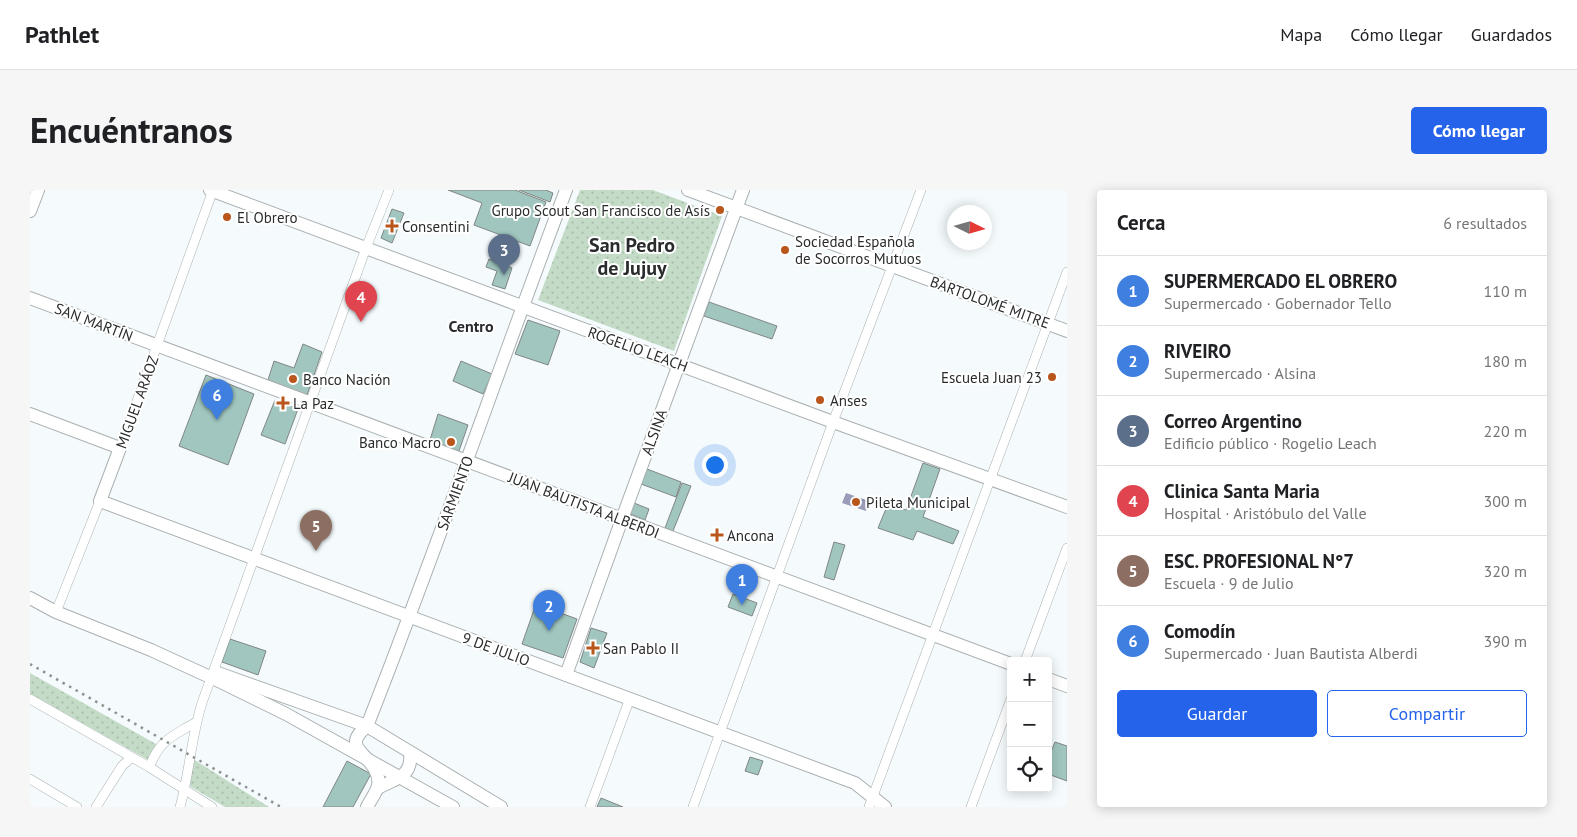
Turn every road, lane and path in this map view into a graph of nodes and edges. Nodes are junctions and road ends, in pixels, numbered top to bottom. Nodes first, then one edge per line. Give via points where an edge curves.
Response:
1 (38, 190) edge
2 (212, 190) edge
3 (389, 190) edge
4 (566, 190) edge
5 (688, 190) edge
6 (743, 190) edge
7 (921, 190) edge
8 (737, 208) junction
9 (30, 211) edge
10 (366, 248) junction
11 (893, 266) junction
12 (1067, 272) edge
13 (30, 298) edge
14 (522, 306) junction
15 (1048, 324) junction
16 (1067, 331) edge
17 (157, 346) junction
18 (679, 364) junction
19 (311, 402) junction
20 (30, 414) edge
21 (833, 422) junction
22 (120, 448) junction
23 (466, 461) junction
24 (990, 479) junction
25 (100, 501) junction
26 (1067, 507) edge
27 (622, 519) junction
28 (1067, 548) edge
29 (255, 559) junction
30 (776, 577) junction
31 (30, 598) edge
32 (56, 612) junction
33 (410, 617) junction
34 (933, 634) junction
35 (1026, 657) edge
36 (1007, 662) edge
37 (212, 674) junction
38 (566, 675) junction
39 (1052, 680) edge
40 (1067, 686) edge
41 (630, 698) junction
42 (30, 699) edge
43 (1010, 702) edge
44 (196, 722) junction
45 (367, 726) junction
46 (720, 732) junction
47 (410, 752) junction
48 (130, 758) junction
49 (369, 759) junction
50 (150, 767) junction
51 (401, 777) junction
52 (30, 779) edge
53 (378, 788) junction
54 (185, 790) junction
55 (871, 802) edge
56 (77, 807) edge
57 (96, 807) edge
58 (180, 807) edge
59 (212, 807) edge
60 (367, 807) edge
61 (453, 807) edge
62 (501, 807) edge
63 (590, 807) edge
64 (693, 807) edge
65 (885, 807) edge
66 (971, 807) edge

1 - 9 street
2 - 10 street, ROGELIO LEACH
2 - 17 street, MIGUEL ARÁOZ
3 - 10 street
4 - 14 street, SARMIENTO
5 - 8 street, BARTOLOMÉ MITRE
6 - 8 street, ALSINA
7 - 11 street
8 - 11 street, BARTOLOMÉ MITRE
8 - 18 street, ALSINA
10 - 14 street, ROGELIO LEACH
10 - 19 street
11 - 15 street, BARTOLOMÉ MITRE
11 - 21 street
12 - 15 street
13 - 17 street, SAN MARTÍN
14 - 18 street, ROGELIO LEACH
14 - 23 street, SARMIENTO
15 - 16 street, BARTOLOMÉ MITRE
15 - 24 street
17 - 19 street, JUAN BAUTISTA ALBERDI
17 - 22 street, MIGUEL ARÁOZ
18 - 21 street, ROGELIO LEACH
18 - 27 street, ALSINA
19 - 23 street, JUAN BAUTISTA ALBERDI
19 - 29 street
20 - 22 street
21 - 24 street, ROGELIO LEACH
21 - 30 street
22 - 25 street, MIGUEL ARÁOZ
23 - 27 street, JUAN BAUTISTA ALBERDI
23 - 33 street, SARMIENTO
24 - 26 street, ROGELIO LEACH
24 - 34 street
25 - 29 street, 9 DE JULIO
25 - 32 street, MIGUEL ARÁOZ
27 - 30 street, JUAN BAUTISTA ALBERDI
27 - 38 street, ALSINA
28 - 35 street
29 - 33 street, 9 DE JULIO
29 - 37 street
30 - 34 street, JUAN BAUTISTA ALBERDI
30 - 46 street
31 - 32 street
32 - 37 street
33 - 38 street, 9 DE JULIO
33 - 45 street, SARMIENTO
34 - 36 street, JUAN BAUTISTA ALBERDI
34 - 55 street
37 - 44 street
37 - 45 street
37 - 49 street
38 - 41 street, 9 DE JULIO
39 - 40 street
41 - 46 street, 9 DE JULIO
41 - 63 street
42 - 48 street
43 - 66 street
44 - 50 street via 165,741
44 - 54 street
45 - 47 street
45 - 49 street, SARMIENTO via 357,736 356,746
46 - 55 street, 9 DE JULIO via 856,783
46 - 64 street
47 - 51 street via 410,765
47 - 62 street
48 - 50 street
48 - 57 street
49 - 51 street
49 - 53 street, SARMIENTO via 378,778
50 - 54 street
51 - 53 street
51 - 61 street
52 - 56 street
53 - 60 street
54 - 58 street
54 - 59 street
55 - 65 street, 9 DE JULIO

